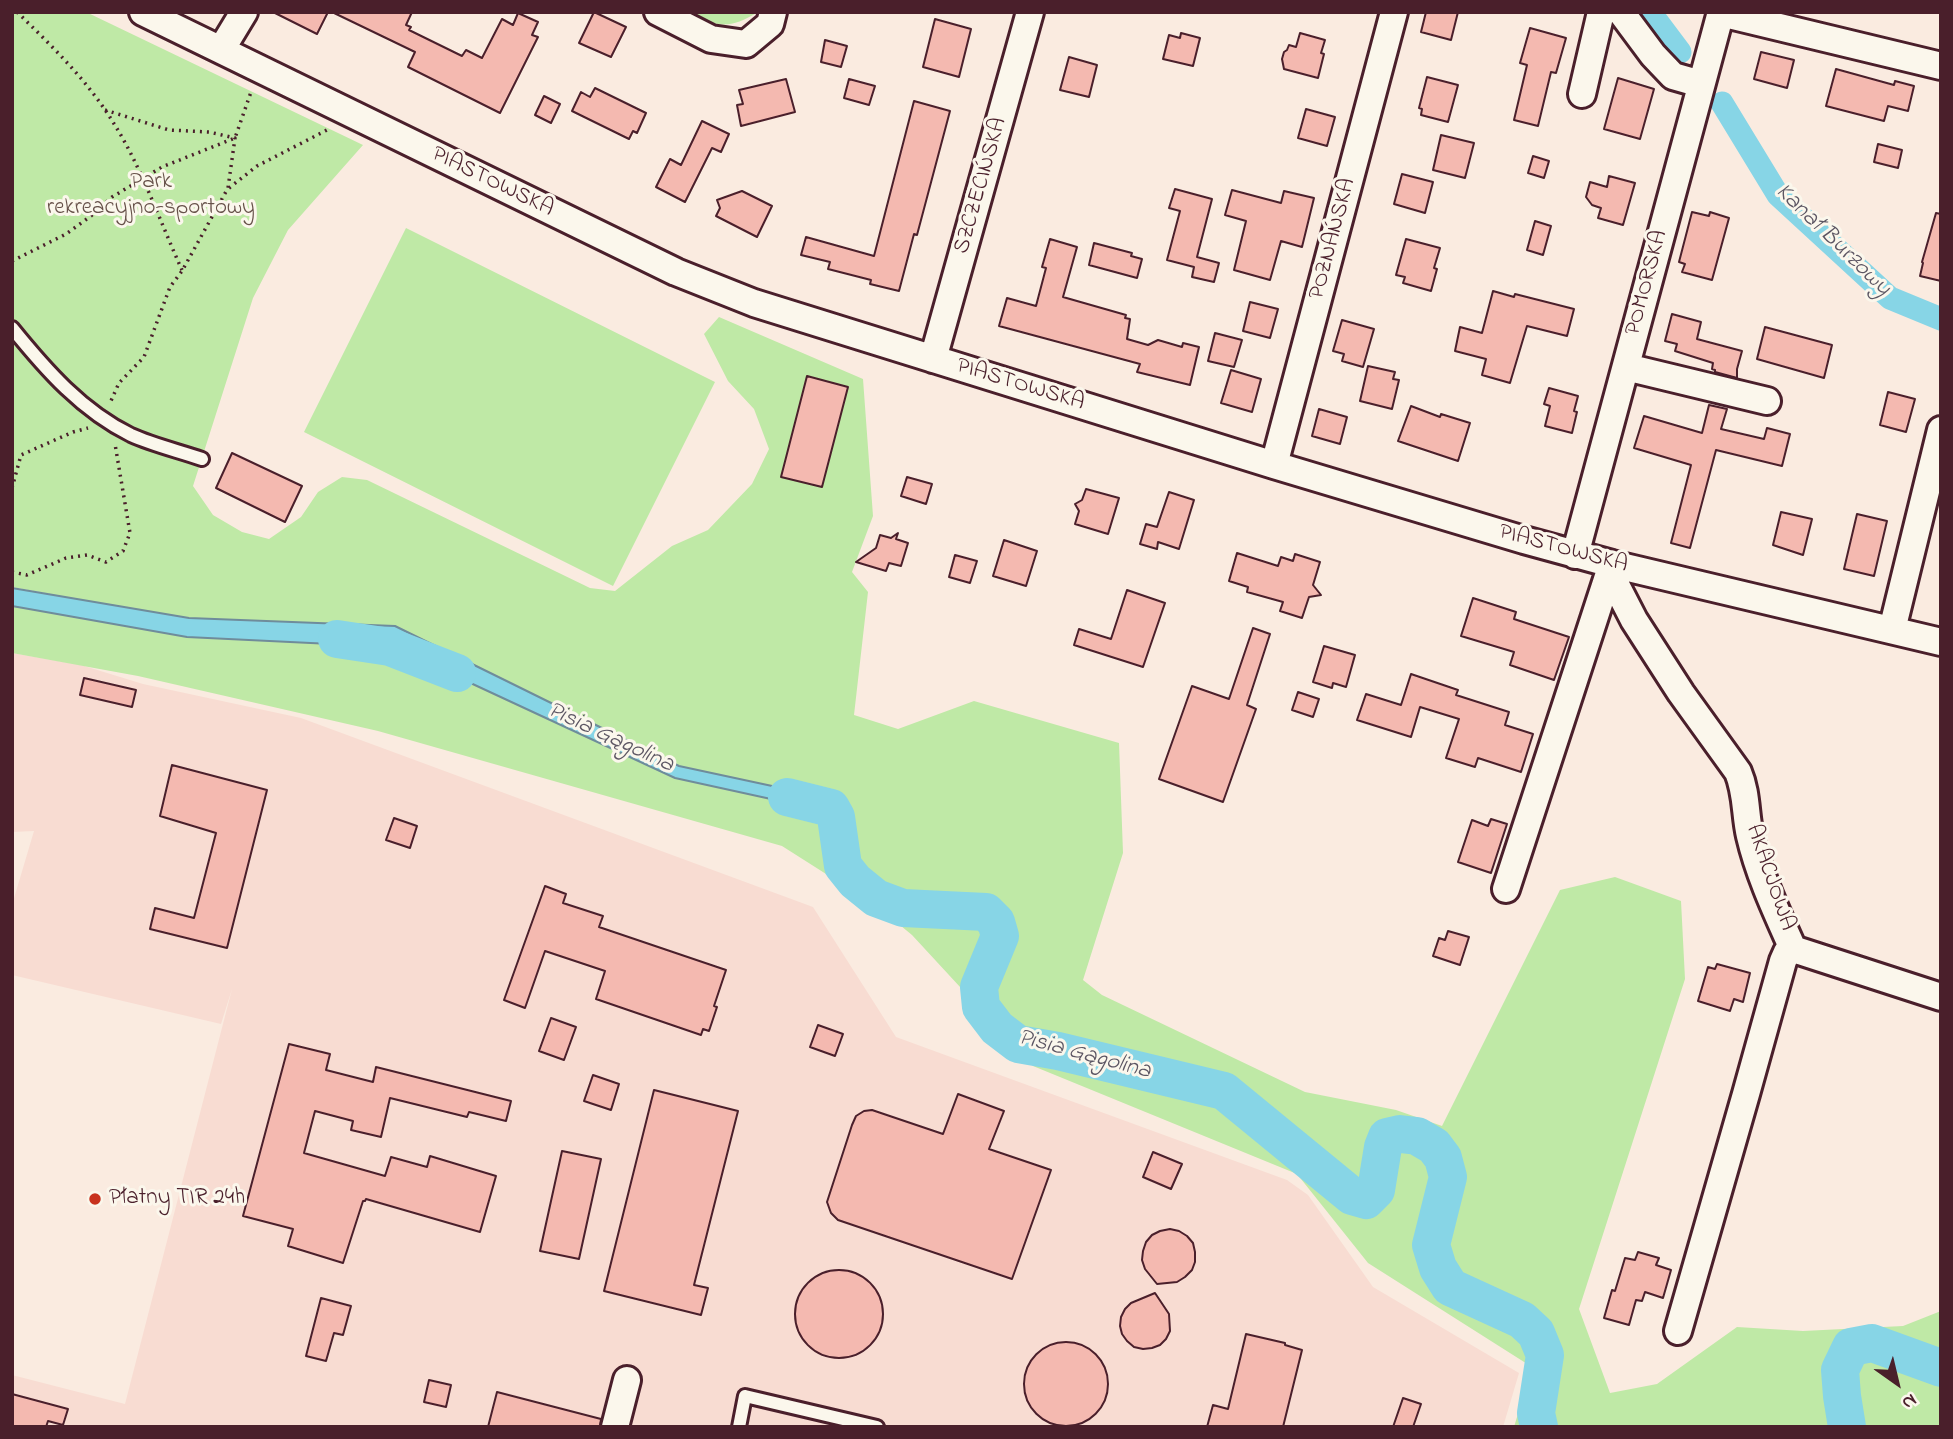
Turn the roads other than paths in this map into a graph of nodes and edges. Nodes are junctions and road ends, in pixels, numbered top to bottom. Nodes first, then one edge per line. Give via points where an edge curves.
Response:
1 (143, 12) edge
2 (244, 12) edge
3 (658, 12) edge
4 (773, 12) edge
5 (1030, 12) edge
6 (1394, 12) edge
7 (1601, 12) edge
8 (1621, 12) edge
9 (1721, 13) edge
10 (221, 50) junction
11 (1941, 66) edge
12 (1701, 84) junction
13 (1582, 94) dead end
14 (12, 328) edge
15 (933, 359) junction
16 (1626, 367) junction
17 (1767, 401) dead end
18 (1941, 430) edge
19 (202, 459) dead end
20 (1274, 465) junction
21 (1575, 555) junction
22 (1612, 564) junction
23 (1892, 630) junction
24 (1941, 642) edge
25 (1506, 889) dead end
26 (1793, 949) junction
27 (1941, 997) edge
28 (1678, 1331) dead end
29 (627, 1380) dead end
30 (615, 1427) edge
31 (739, 1427) edge
32 (877, 1427) edge

1 - 10 street, PIASTOWSKA
2 - 10 street
3 - 4 street via 711,39 746,44 770,24
5 - 15 street, SZCZECIŃSKA
6 - 20 street, POZNAŃSKA
7 - 13 street
8 - 12 street via 1673,76
9 - 11 street
9 - 12 street, POMORSKA
10 - 15 street, PIASTOWSKA via 676,272 754,303
12 - 16 street, POMORSKA
14 - 19 lane via 72,396 108,421 132,435
15 - 20 street, PIASTOWSKA
16 - 17 street
16 - 21 street, POMORSKA
18 - 23 street
20 - 21 street, PIASTOWSKA
21 - 22 street, PIASTOWSKA
22 - 23 street, PIASTOWSKA
22 - 25 street
22 - 26 street, AKACJOWA via 1616,585 1634,620 1738,772 1759,865
23 - 24 street, PIASTOWSKA
26 - 27 street, AKACJOWA
26 - 28 street via 1783,961
29 - 30 street
31 - 32 lane via 745,1396

